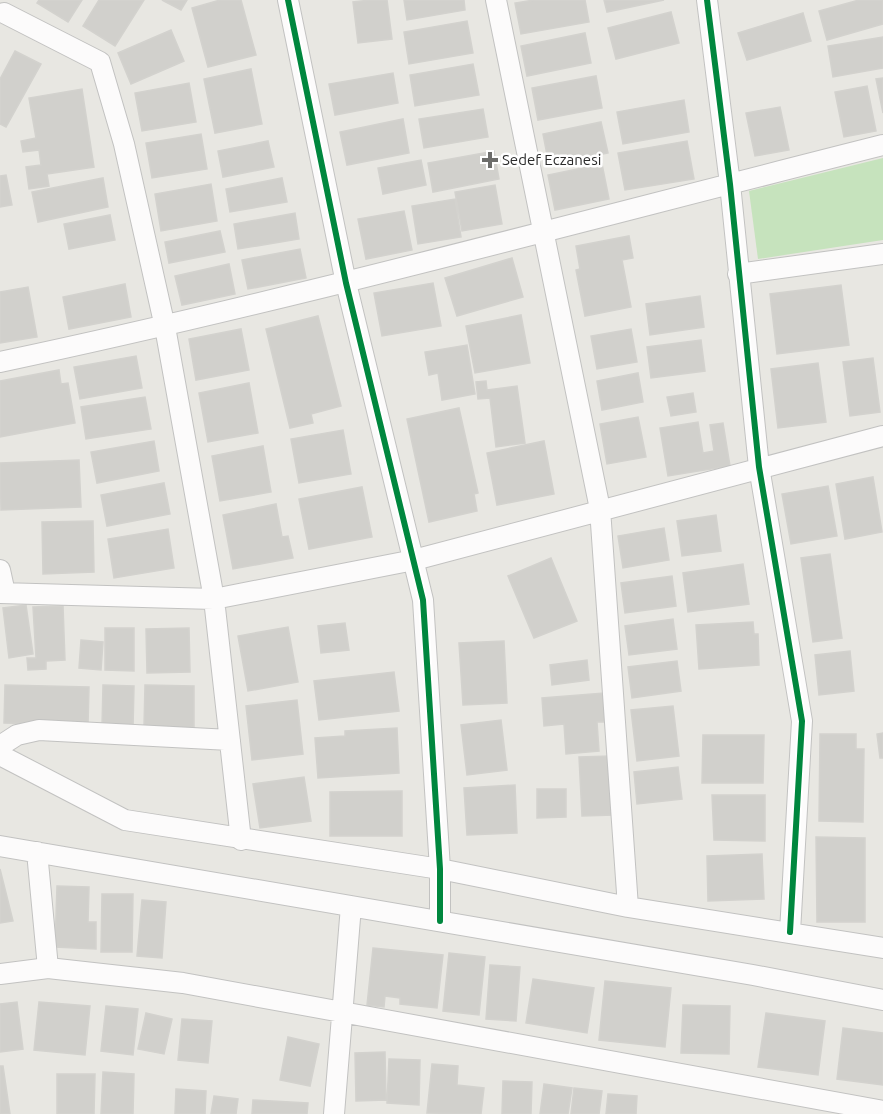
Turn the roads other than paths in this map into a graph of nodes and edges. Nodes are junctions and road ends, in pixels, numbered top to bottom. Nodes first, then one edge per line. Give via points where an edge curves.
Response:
1 (288, 0) edge
2 (496, 0) edge
3 (707, 0) edge
4 (5, 12) edge
5 (883, 145) edge
6 (730, 184) junction
7 (544, 234) junction
8 (883, 254) edge
9 (738, 274) junction
10 (346, 283) junction
11 (165, 327) junction
12 (0, 362) edge
13 (883, 436) edge
14 (759, 467) junction
15 (600, 509) junction
16 (414, 560) junction
17 (0, 570) edge
18 (2, 593) edge
19 (214, 599) junction
20 (230, 740) junction
21 (0, 746) edge
22 (0, 755) edge
23 (242, 840) junction
24 (0, 846) edge
25 (37, 852) junction
26 (440, 869) junction
27 (351, 906) junction
28 (628, 907) junction
29 (440, 921) junction
30 (790, 932) junction
31 (883, 948) edge
32 (48, 968) junction
33 (0, 974) edge
34 (883, 1000) edge
35 (341, 1013) junction
36 (883, 1111) edge
37 (334, 1114) edge

1 - 10 street
2 - 7 street
3 - 6 street
4 - 11 street via 100,62 124,144
5 - 6 street
6 - 7 street
6 - 9 street
7 - 10 street
7 - 15 street
8 - 9 street
9 - 14 street
10 - 11 street
10 - 16 street
11 - 12 street
11 - 19 street
13 - 14 street
14 - 15 street
14 - 30 street via 802,721
15 - 16 street
15 - 28 street
16 - 19 street
16 - 26 street via 423,600
17 - 18 street
18 - 19 street
19 - 20 street
20 - 21 street via 39,730 17,735
20 - 23 street
22 - 23 street via 125,820
23 - 26 street
24 - 25 street
25 - 27 street
25 - 32 street
26 - 28 street
26 - 29 street
27 - 29 street
27 - 35 street
28 - 30 street
29 - 34 street
30 - 31 street
32 - 33 street
32 - 35 street via 183,983
35 - 36 street
35 - 37 street

